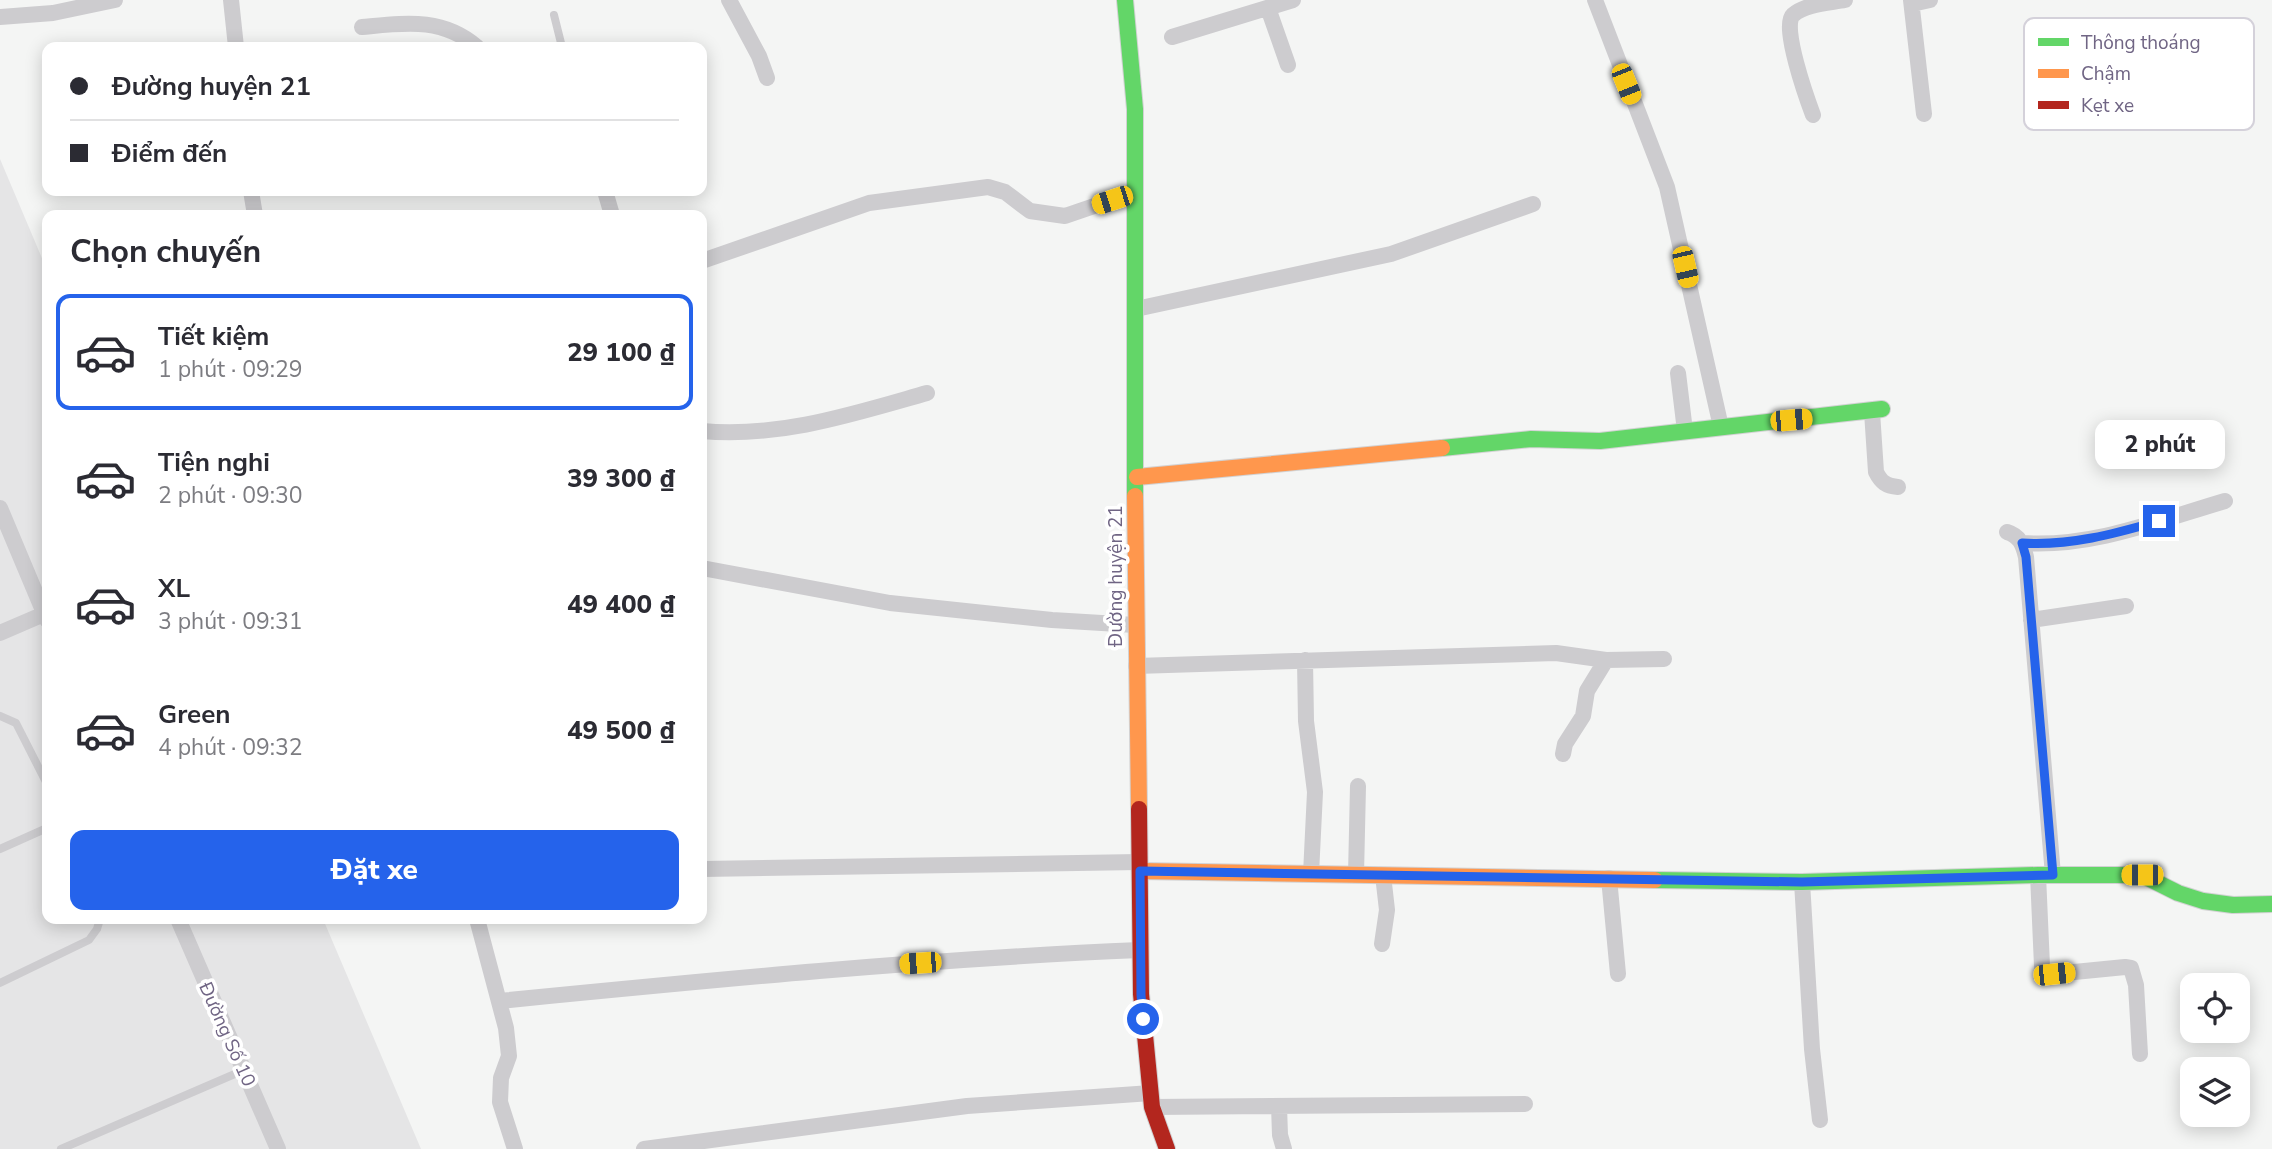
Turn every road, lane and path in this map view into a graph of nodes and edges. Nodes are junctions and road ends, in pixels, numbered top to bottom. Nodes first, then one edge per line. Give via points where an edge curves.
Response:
1 (114, 0) edge
2 (231, 0) edge
3 (729, 0) edge
4 (1125, 0) edge
5 (1293, 0) edge
6 (1595, 0) edge
7 (1845, 0) edge
8 (1930, 0) edge
9 (1912, 2) edge
10 (1268, 8) junction
11 (554, 15) dead end
12 (0, 16) edge
13 (362, 27) dead end
14 (1172, 37) dead end
15 (235, 42) edge
16 (470, 42) edge
17 (561, 42) edge
18 (1288, 65) dead end
19 (767, 78) dead end
20 (1924, 114) dead end
21 (1813, 115) dead end
22 (1135, 192) junction
23 (1533, 204) dead end
24 (707, 259) edge
25 (1136, 309) junction
26 (1678, 373) dead end
27 (927, 393) dead end
28 (1721, 427) junction
29 (1685, 431) junction
30 (707, 432) edge
31 (1137, 477) junction
32 (1898, 488) dead end
33 (2225, 501) dead end
34 (0, 508) edge
35 (2007, 532) dead end
36 (2022, 543) junction
37 (707, 569) edge
38 (2126, 606) dead end
39 (42, 608) edge
40 (42, 618) edge
41 (2031, 620) junction
42 (1135, 625) junction
43 (0, 633) edge
44 (1664, 659) dead end
45 (1305, 660) junction
46 (1606, 660) junction
47 (1136, 666) junction
48 (0, 716) edge
49 (1563, 754) dead end
50 (42, 774) edge
51 (1358, 786) dead end
52 (42, 830) edge
53 (0, 849) edge
54 (1139, 867) junction
55 (707, 869) edge
56 (1311, 874) junction
57 (1356, 875) junction
58 (1383, 875) junction
59 (2046, 875) junction
60 (1609, 878) junction
61 (1802, 882) junction
62 (2272, 904) edge
63 (98, 924) edge
64 (180, 924) edge
65 (478, 924) edge
66 (1382, 944) dead end
67 (1140, 950) junction
68 (1618, 974) dead end
69 (0, 984) edge
70 (499, 1001) junction
71 (2140, 1054) dead end
72 (244, 1070) junction
73 (1152, 1100) junction
74 (1525, 1104) dead end
75 (1279, 1106) junction
76 (1820, 1120) dead end
77 (61, 1149) edge
78 (278, 1149) edge
79 (515, 1149) edge
80 (644, 1149) edge
81 (1167, 1149) edge
82 (1284, 1149) edge

1 - 12 street via 52,13
2 - 15 street
3 - 19 street
4 - 22 street, Đường huyện 21 via 1135,109
5 - 10 street
6 - 28 street via 1667,187
7 - 21 street via 1804,9 1789,21
8 - 9 street
9 - 20 street
10 - 14 street
10 - 18 street
11 - 17 lane
13 - 16 street via 427,24 458,33
22 - 24 street via 1065,216 1030,211 1004,192 988,187 869,203
22 - 25 street, Đường huyện 21
23 - 25 street via 1391,254
25 - 31 street, Đường huyện 21
26 - 29 street
27 - 30 street via 847,416 766,432
28 - 29 street
28 - 32 street via 1877,411 1876,471 1887,486
29 - 31 street via 1600,440 1531,439
31 - 42 street, Đường huyện 21
33 - 36 street via 2098,538
34 - 39 street
35 - 36 street
36 - 41 street
37 - 42 street via 890,603
38 - 41 street
40 - 43 street
41 - 59 street
42 - 47 street, Đường huyện 21
44 - 46 street
45 - 46 street via 1556,653
45 - 47 street
45 - 56 street via 1306,721 1315,792
46 - 49 street via 1587,691 1583,716
47 - 54 street, Đường huyện 21
48 - 50 lane via 16,723
51 - 57 street
52 - 53 lane
54 - 55 street
54 - 56 street
54 - 67 street, Đường huyện 21
56 - 57 street
57 - 58 street
58 - 60 street
58 - 66 street via 1387,910
59 - 61 street
59 - 62 street via 2142,875 2203,901
59 - 71 street via 2044,972 2131,968
60 - 61 street
60 - 68 street
61 - 76 street
63 - 69 lane via 89,940
64 - 72 street, Đường Số 10
65 - 70 street
67 - 70 street via 792,973
67 - 73 street, Đường huyện 21
70 - 79 street via 509,1056 501,1078 500,1102
72 - 77 lane
72 - 78 street, Đường Số 10
73 - 75 street
73 - 80 street via 967,1106
73 - 81 street, Đường huyện 21
74 - 75 street
75 - 82 street

